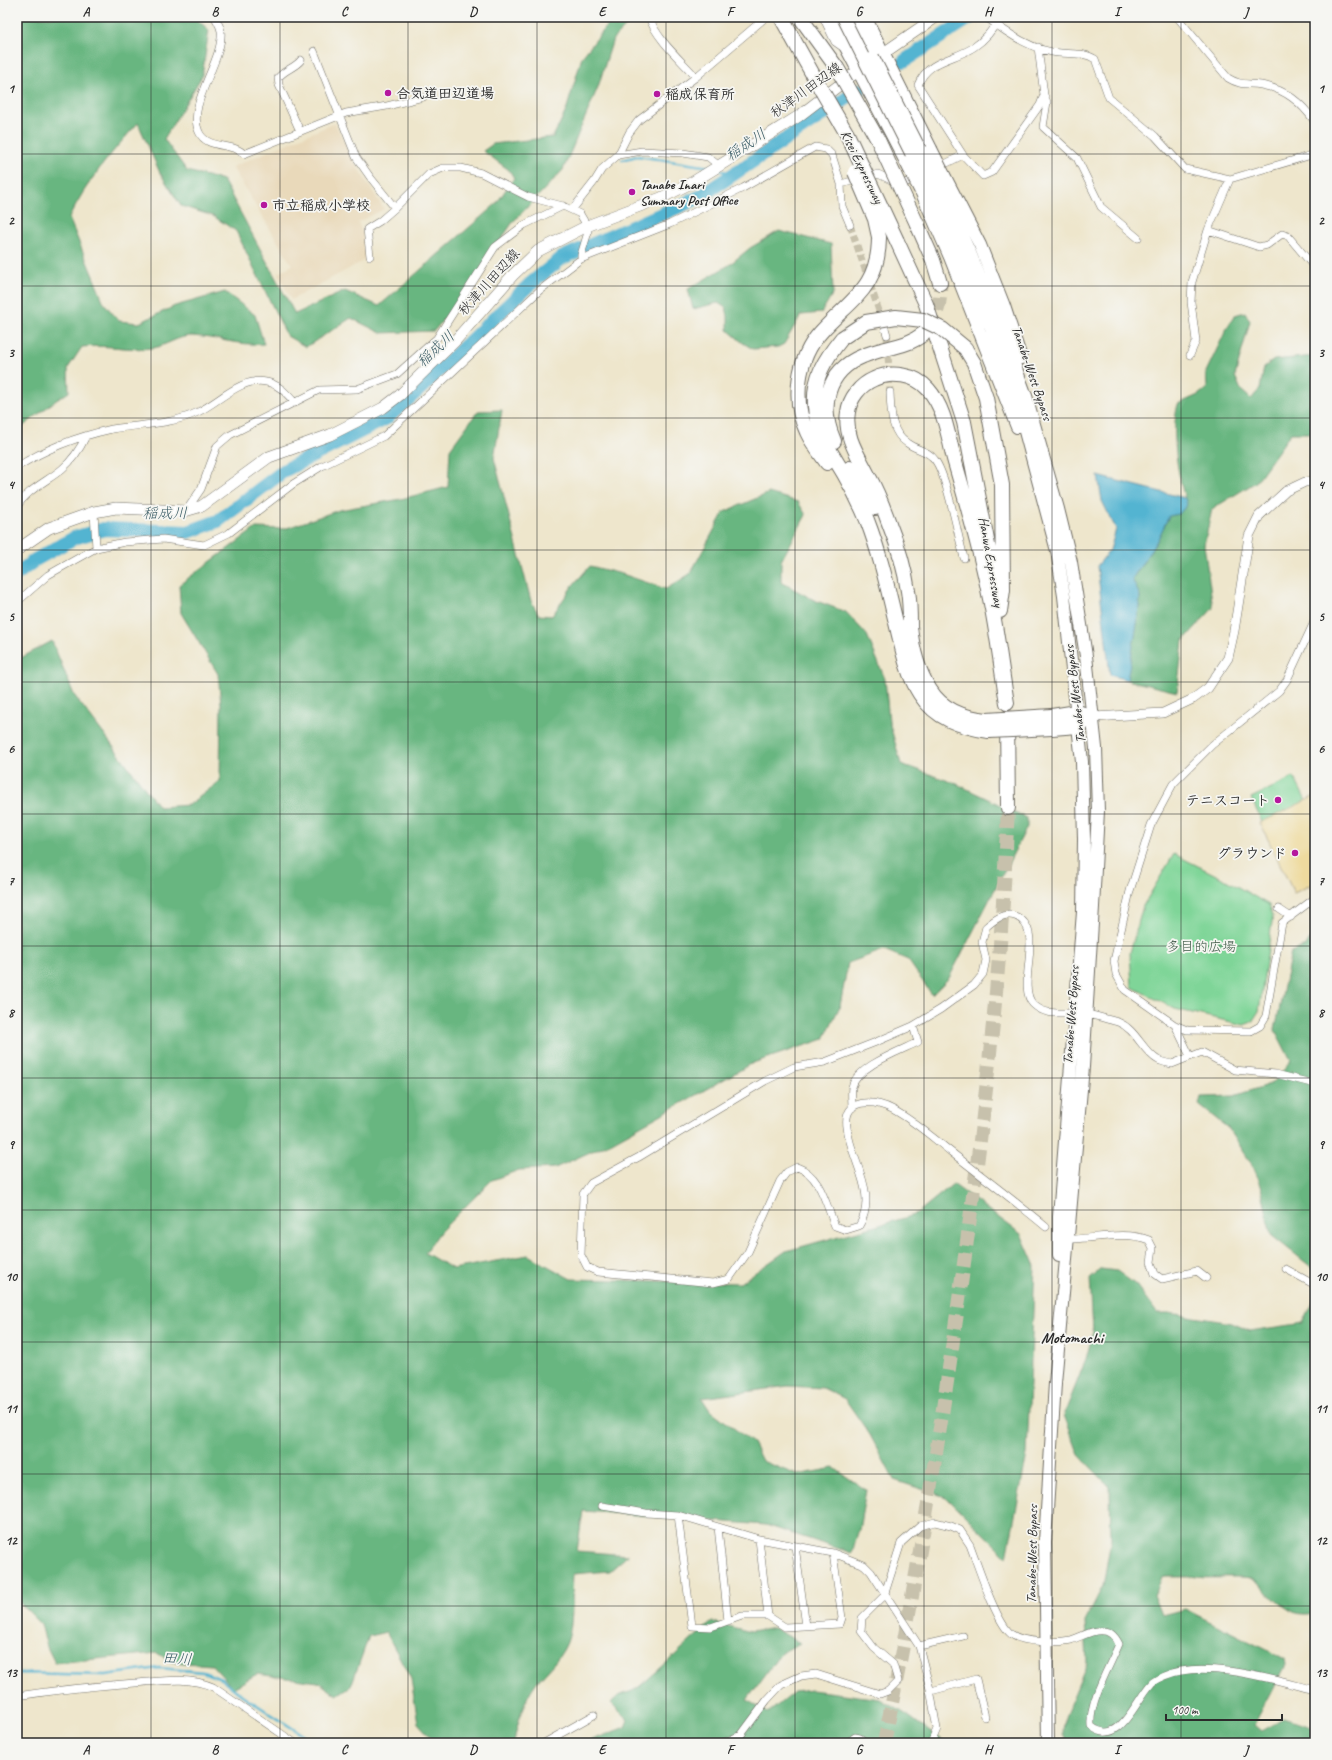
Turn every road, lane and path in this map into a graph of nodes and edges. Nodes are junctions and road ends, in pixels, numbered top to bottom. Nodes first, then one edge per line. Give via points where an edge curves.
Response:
1 (215, 17) edge
2 (649, 17) edge
3 (765, 17) edge
4 (780, 17) edge
5 (800, 17) edge
6 (823, 17) edge
7 (830, 17) edge
8 (843, 17) edge
9 (853, 17) edge
10 (865, 17) edge
11 (936, 17) edge
12 (1177, 17) edge
13 (986, 18) edge
14 (998, 20) edge
15 (1038, 47) junction
16 (314, 51) dead end
17 (849, 51) junction
18 (301, 60) dead end
19 (871, 61) junction
20 (696, 77) junction
21 (822, 91) junction
22 (1044, 95) junction
23 (423, 97) dead end
24 (341, 115) junction
25 (1315, 122) edge
26 (300, 131) junction
27 (1315, 154) edge
28 (618, 155) junction
29 (963, 155) junction
30 (718, 165) junction
31 (1230, 179) junction
32 (841, 184) junction
33 (933, 185) junction
34 (563, 206) junction
35 (395, 208) junction
36 (572, 210) junction
37 (850, 225) tunnel mouth
38 (587, 229) junction
39 (1208, 230) junction
40 (1138, 238) dead end
41 (370, 256) dead end
42 (581, 257) junction
43 (1315, 268) edge
44 (940, 283) tunnel mouth
45 (880, 314) tunnel mouth
46 (933, 323) joint
47 (923, 334) tunnel mouth
48 (887, 335) tunnel mouth
49 (1190, 356) dead end
50 (890, 392) tunnel mouth
51 (295, 403) junction
52 (86, 436) junction
53 (17, 467) edge
54 (1315, 481) edge
55 (858, 503) junction
56 (17, 507) edge
57 (185, 512) junction
58 (94, 517) junction
59 (96, 544) junction
60 (17, 550) edge
61 (964, 558) dead end
62 (17, 602) edge
63 (1000, 611) junction
64 (910, 616) junction
65 (1315, 620) edge
66 (1007, 703) junction
67 (1094, 717) junction
68 (1077, 719) junction
69 (988, 726) junction
70 (1008, 808) tunnel mouth
71 (1315, 898) edge
72 (1291, 917) junction
73 (1282, 923) junction
74 (1080, 1014) junction
75 (1175, 1025) junction
76 (913, 1026) junction
77 (1190, 1056) junction
78 (1315, 1084) edge
79 (852, 1108) junction
80 (1046, 1227) dead end
81 (1074, 1239) dead end
82 (1286, 1269) dead end
83 (1206, 1278) dead end
84 (1315, 1285) edge
85 (602, 1506) dead end
86 (678, 1515) junction
87 (718, 1527) junction
88 (759, 1539) junction
89 (795, 1546) junction
90 (833, 1553) junction
91 (884, 1596) junction
92 (768, 1616) junction
93 (728, 1621) junction
94 (806, 1626) junction
95 (964, 1636) dead end
96 (1047, 1640) junction
97 (919, 1646) junction
98 (1315, 1690) edge
99 (931, 1691) dead end
100 (17, 1696) edge
101 (594, 1715) dead end
102 (985, 1717) dead end
103 (295, 1743) edge
104 (544, 1743) edge
105 (723, 1743) edge
106 (847, 1743) edge
107 (867, 1743) edge
108 (931, 1743) edge
109 (1048, 1743) edge

1 - 26 street via 221,32 219,47 197,109 198,132 206,140 240,150 244,154
2 - 20 street via 661,38
3 - 20 street
4 - 21 highway, Kisei Expressway
5 - 44 highway, bridge via 841,75 878,140 933,260
6 - 17 street via 835,42
7 - 17 highway
8 - 19 highway, bridge
9 - 19 highway
10 - 19 highway
11 - 19 main road, 秋津川田辺線
12 - 25 street via 1228,78 1238,84 1276,88 1304,106
13 - 14 street
14 - 15 street
14 - 29 street via 988,36 972,48 943,59 921,77 918,85
15 - 22 street
15 - 31 street via 1052,52 1095,59 1109,98 1155,136 1185,169
16 - 24 street
17 - 19 highway
18 - 26 street via 278,78
19 - 30 main road, 秋津川田辺線 via 799,116
19 - 33 highway, Tanabe-West Bypass, bridge
19 - 33 highway, bridge via 906,162
19 - 33 highway, bridge via 931,149
20 - 28 street via 639,120 628,134
21 - 46 highway, Kisei Expressway, bridge via 847,134
21 - 55 highway, bridge via 875,220 879,252 876,268 867,284 820,333 805,354 799,389 800,412 807,432 820,453
22 - 29 street via 1040,105 992,172 984,176
22 - 40 street via 1047,102 1043,127 1077,158 1101,207
23 - 24 street
24 - 26 street
24 - 35 street via 356,157
27 - 31 street
28 - 30 street via 642,151 683,153 708,157
28 - 36 street via 602,169
29 - 32 street via 905,183 878,174
30 - 38 main road, 秋津川田辺線 via 676,192
31 - 39 street
32 - 37 street via 842,206
32 - 42 street via 832,155 826,148 815,147 743,188 670,224
33 - 67 highway, Tanabe-West Bypass via 970,253 1026,396 1071,562
33 - 68 highway, Tanabe-West Bypass via 950,257 1043,493 1057,551 1064,596
34 - 35 street via 528,197 481,173 461,168 443,168 429,174
34 - 36 street
34 - 51 street via 524,225 495,247 437,338 397,374 357,389 319,390
35 - 41 street via 367,229
36 - 38 street via 580,214
38 - 42 street
38 - 57 main road, 秋津川田辺線 via 538,251 512,276 454,342 400,395 383,408 330,435 269,457 202,506
39 - 43 street via 1259,247 1282,234 1288,236
39 - 49 street via 1192,282 1191,302 1196,341
42 - 59 street via 540,290 384,436 316,469 229,533 204,545 163,539
45 - 48 street
46 - 63 highway, Hanwa Expressway via 967,437
47 - 64 highway via 917,339 862,356 848,364 836,377 829,390 826,407 828,427 837,447 883,524
50 - 61 street via 893,422 898,433 907,443 922,449 935,460 942,474
51 - 52 street via 282,388 266,382 249,384 232,391 200,412 181,419 113,429
51 - 57 street via 230,435 217,446 201,489
52 - 53 street
52 - 56 street via 77,454 62,469 35,488
54 - 67 street via 1305,482 1286,491 1259,516 1249,536 1228,658 1208,688 1193,699 1163,713
55 - 63 highway, bridge via 819,430 815,406 815,387 819,372 828,355 842,338 866,322 896,317 923,320 942,329 965,348 974,362 986,398 1002,485 1003,590
55 - 69 highway via 867,520 880,562 909,672 920,694 931,708 949,721 969,728
57 - 58 main road, 秋津川田辺線 via 116,508
58 - 59 street
58 - 60 main road, 秋津川田辺線 via 49,528
59 - 62 street via 48,575
63 - 66 highway, Hanwa Expressway
64 - 66 highway via 909,591 891,526 869,476 854,452 848,430 848,412 860,388 869,381 889,375 908,377 923,384 942,412 990,594
64 - 69 highway via 912,644 917,664 932,693 958,715
65 - 75 street via 1287,680 1279,691 1212,745 1173,784 1151,825 1130,891 1114,961 1116,974 1125,990
66 - 70 highway, Hanwa Expressway
67 - 68 highway
67 - 74 highway, Tanabe-West Bypass via 1098,811
68 - 69 highway, bridge
68 - 74 highway, Tanabe-West Bypass via 1082,762 1084,839
71 - 72 street
72 - 73 street
72 - 73 street via 1279,909
73 - 75 street via 1266,1016 1260,1026 1251,1030 1187,1030
74 - 76 street via 1053,1014 1041,1010 1032,1003 1027,991 1030,940 1020,918 1012,915 1002,916 986,927 982,942 986,960 983,974 974,985
74 - 77 street via 1119,1023 1133,1033 1157,1059 1172,1064
74 - 96 highway, Tanabe-West Bypass via 1083,1068 1056,1366 1045,1542
75 - 77 street
76 - 79 street via 918,1042 860,1073 852,1086
76 - 79 street via 825,1062 794,1067 765,1081 591,1183 583,1194 581,1254 587,1267 598,1272 667,1280 713,1283 729,1279 748,1252 780,1181 787,1172 797,1167 813,1177 825,1198 835,1226 846,1230 859,1226 866,1212 866,1198 862,1173 846,1126
77 - 78 street via 1202,1052 1235,1070 1276,1074
79 - 80 street via 862,1102 877,1103 906,1117
81 - 83 street via 1143,1237 1150,1240 1153,1248 1151,1262 1154,1274 1162,1279 1197,1271
82 - 84 street
85 - 86 street
86 - 87 street
86 - 93 street via 692,1626 711,1627
87 - 88 street
87 - 93 street
88 - 89 street
88 - 92 street
89 - 90 street
89 - 94 street
90 - 91 street via 864,1565 871,1572
90 - 94 street via 842,1618 840,1624
91 - 96 street via 897,1551 906,1537 920,1526 929,1523 943,1524 960,1530 970,1546 1005,1627 1019,1638
91 - 97 street
91 - 105 street via 862,1618 861,1631 874,1648 893,1664 898,1681 888,1691 880,1694 816,1674 801,1676 781,1685 741,1735
92 - 93 street via 742,1616
92 - 94 street via 785,1627
95 - 97 street
96 - 98 street via 1056,1642 1104,1631 1116,1639 1118,1644 1090,1714 1091,1726 1098,1731 1109,1733 1119,1728 1152,1682 1170,1674 1197,1670 1240,1672
96 - 109 highway, Tanabe-West Bypass
97 - 108 street via 937,1729
99 - 102 street via 976,1679
100 - 103 street via 91,1686 184,1679 213,1687
101 - 104 street
106 - 107 street via 855,1737

